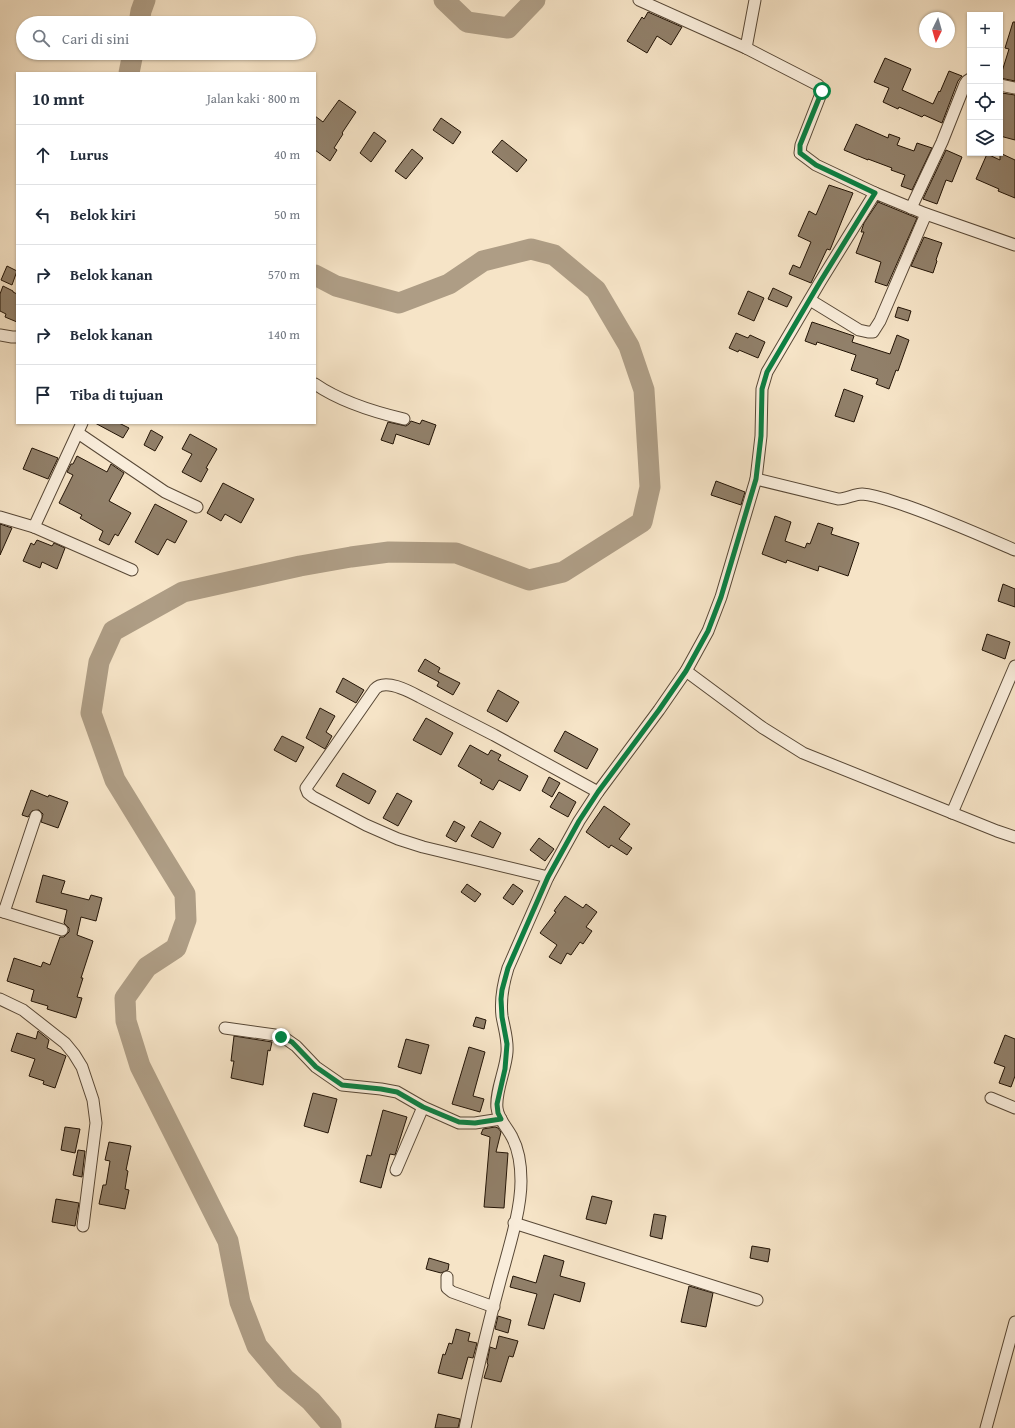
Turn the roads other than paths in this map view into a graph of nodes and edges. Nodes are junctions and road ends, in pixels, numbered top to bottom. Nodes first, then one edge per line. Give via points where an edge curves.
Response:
1 (639, 0) edge
2 (755, 0) edge
3 (746, 48) junction
4 (967, 81) edge
5 (1003, 86) edge
6 (1015, 88) edge
7 (875, 193) junction
8 (911, 208) junction
9 (926, 214) junction
10 (1015, 245) edge
11 (810, 300) junction
12 (0, 335) edge
13 (16, 337) edge
14 (316, 385) edge
15 (404, 419) dead end
16 (80, 428) edge
17 (756, 479) junction
18 (197, 507) dead end
19 (0, 517) edge
20 (34, 527) junction
21 (1015, 550) edge
22 (132, 570) dead end
23 (1015, 666) edge
24 (686, 671) junction
25 (598, 792) junction
26 (952, 813) junction
27 (36, 816) dead end
28 (1015, 837) edge
29 (548, 877) junction
30 (2, 912) edge
31 (62, 930) dead end
32 (0, 999) edge
33 (224, 1028) dead end
34 (991, 1098) dead end
35 (423, 1107) junction
36 (1015, 1108) edge
37 (501, 1119) junction
38 (396, 1170) dead end
39 (514, 1223) junction
40 (83, 1226) dead end
41 (447, 1277) dead end
42 (757, 1300) dead end
43 (494, 1306) junction
44 (1015, 1322) edge
45 (465, 1428) edge
46 (986, 1428) edge

1 - 3 street
2 - 3 street
3 - 7 street via 821,87 821,95 800,147 800,153 816,165
4 - 8 street
5 - 6 street
7 - 8 street
7 - 11 street
8 - 9 street
9 - 10 street
9 - 11 street via 873,332 859,330
11 - 17 street via 771,364 763,383
12 - 13 street
14 - 15 street via 355,405
16 - 18 street via 165,492
16 - 20 street
17 - 21 street via 838,499 858,494 875,496 965,528
17 - 24 street via 715,613
19 - 20 street
20 - 22 street
23 - 26 street
24 - 25 street
24 - 26 street via 763,728 803,753
25 - 29 street
25 - 29 street via 420,697 385,684 376,687 306,788 313,797 398,839
26 - 28 street
27 - 30 street
29 - 37 street via 508,968 502,990 507,1044 505,1069 497,1104
30 - 31 street
32 - 40 street via 23,1010 65,1043 82,1067 93,1100 96,1123
33 - 35 street via 275,1035 286,1039 316,1067 342,1085 397,1092
34 - 36 street
35 - 37 street via 459,1122 475,1123
35 - 38 street
37 - 39 street via 518,1153 521,1171 521,1194
39 - 42 street
39 - 43 street
41 - 43 street via 447,1288 452,1292
43 - 45 street
44 - 46 street

